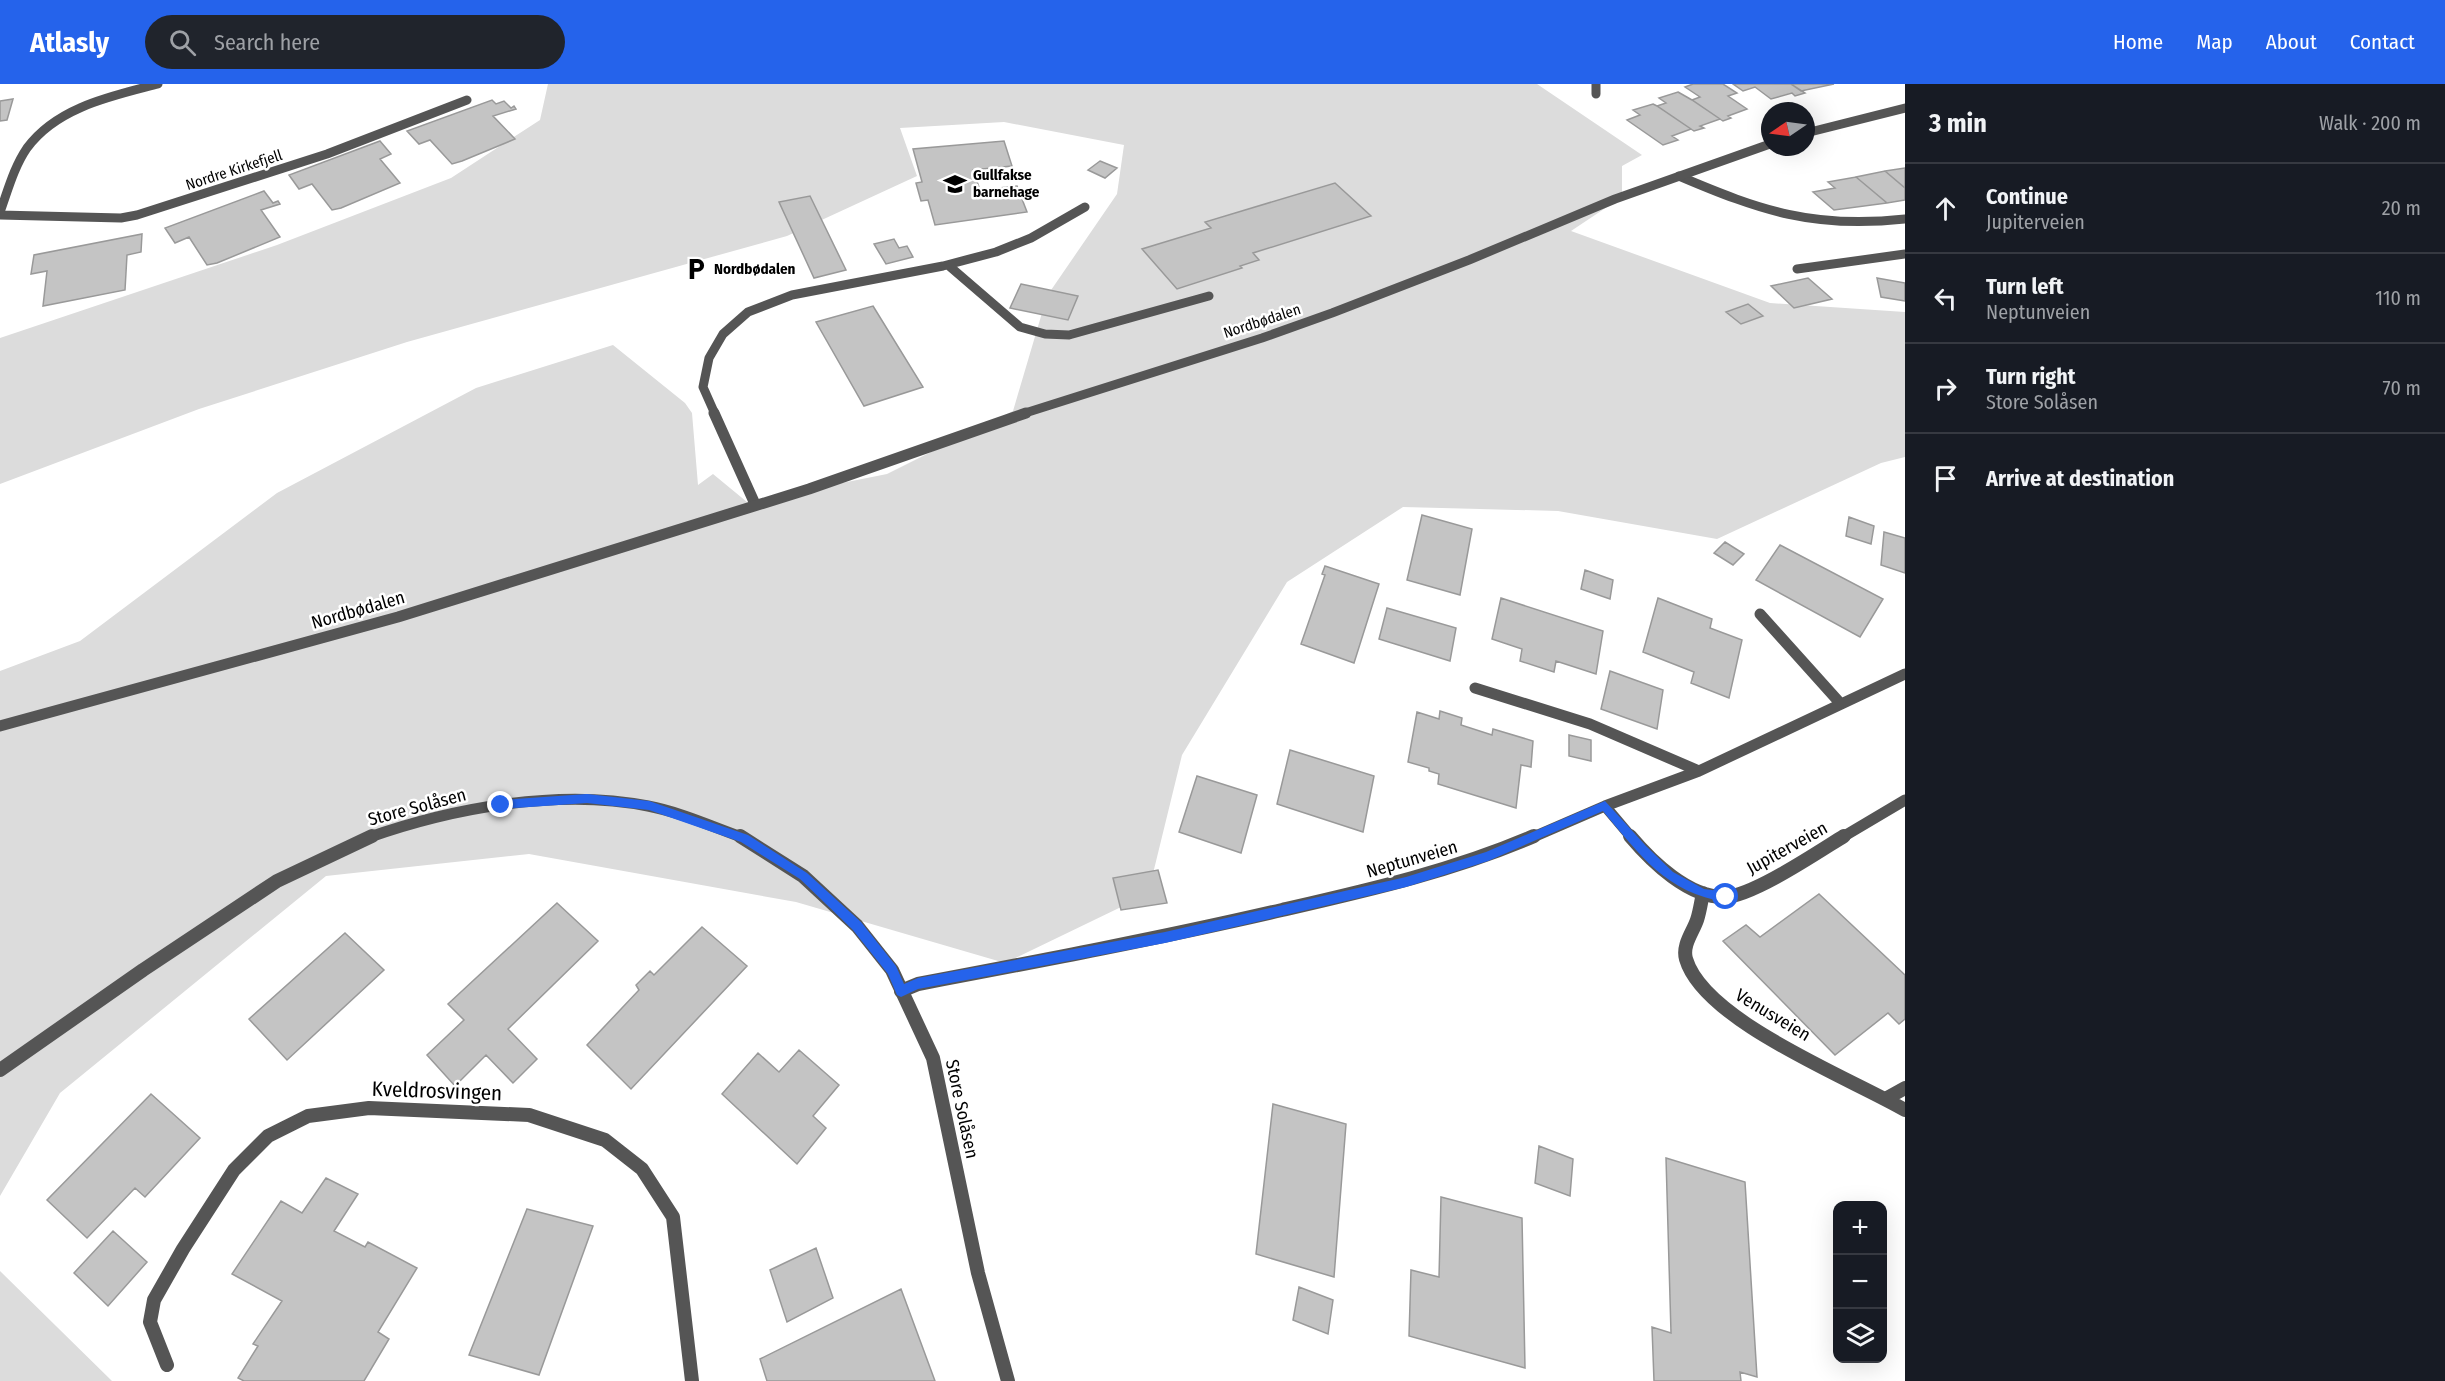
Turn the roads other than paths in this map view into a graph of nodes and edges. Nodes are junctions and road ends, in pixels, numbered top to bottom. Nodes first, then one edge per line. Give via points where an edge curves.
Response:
1 (158, 84) edge
2 (1596, 84) edge
3 (1596, 94) dead end
4 (467, 100) dead end
5 (1905, 108) edge
6 (1815, 131) edge
7 (1761, 147) edge
8 (1679, 176) junction
9 (1085, 207) dead end
10 (0, 213) edge
11 (1905, 219) edge
12 (1905, 254) edge
13 (948, 265) junction
14 (1797, 269) dead end
15 (1209, 296) dead end
16 (755, 504) junction
17 (1760, 614) dead end
18 (1905, 674) edge
19 (1475, 688) dead end
20 (1840, 702) junction
21 (0, 726) edge
22 (1699, 771) junction
23 (1905, 800) edge
24 (1605, 806) junction
25 (1703, 893) junction
26 (901, 991) junction
27 (0, 1070) edge
28 (1905, 1088) edge
29 (1887, 1098) junction
30 (1905, 1110) edge
31 (166, 1365) dead end
32 (692, 1381) edge
33 (1008, 1381) edge

1 - 10 street, Nordre Kirkefjell via 97,102 60,119 33,141 18,165
2 - 3 street
4 - 10 street, Nordre Kirkefjell via 327,154 137,216
5 - 6 street
7 - 8 street, Nordbødalen
8 - 11 street via 1748,205 1793,217 1841,224
8 - 16 street, Nordbødalen via 1322,316
9 - 13 street via 1043,232 994,253
12 - 14 street
13 - 15 street via 1020,327 1045,334 1069,335
13 - 16 street via 811,291 764,305 738,319 719,339 704,366 703,387
16 - 21 street, Nordbødalen via 398,617
17 - 20 street
18 - 20 street, Neptunveien
19 - 22 street via 1590,724
20 - 22 street, Neptunveien
22 - 24 street, Neptunveien
23 - 25 street, Jupiterveien via 1760,886 1726,897
24 - 25 street, Jupiterveien via 1642,850 1670,875
24 - 26 street, Neptunveien via 1488,856 1406,882 1165,937 918,984
25 - 29 street, Venusveien via 1696,924 1686,940 1685,958 1693,976 1722,1008 1781,1045
26 - 27 street, Store Solåsen via 892,970 857,926 803,876 745,838 649,806 587,799 501,805 410,823 358,841 277,880
26 - 33 street, Store Solåsen via 933,1058 978,1273
28 - 29 street
29 - 30 street, Venusveien
31 - 32 street, Kveldrosvingen via 150,1322 154,1300 234,1170 268,1136 308,1116 369,1108 529,1115 605,1140 642,1169 673,1217

